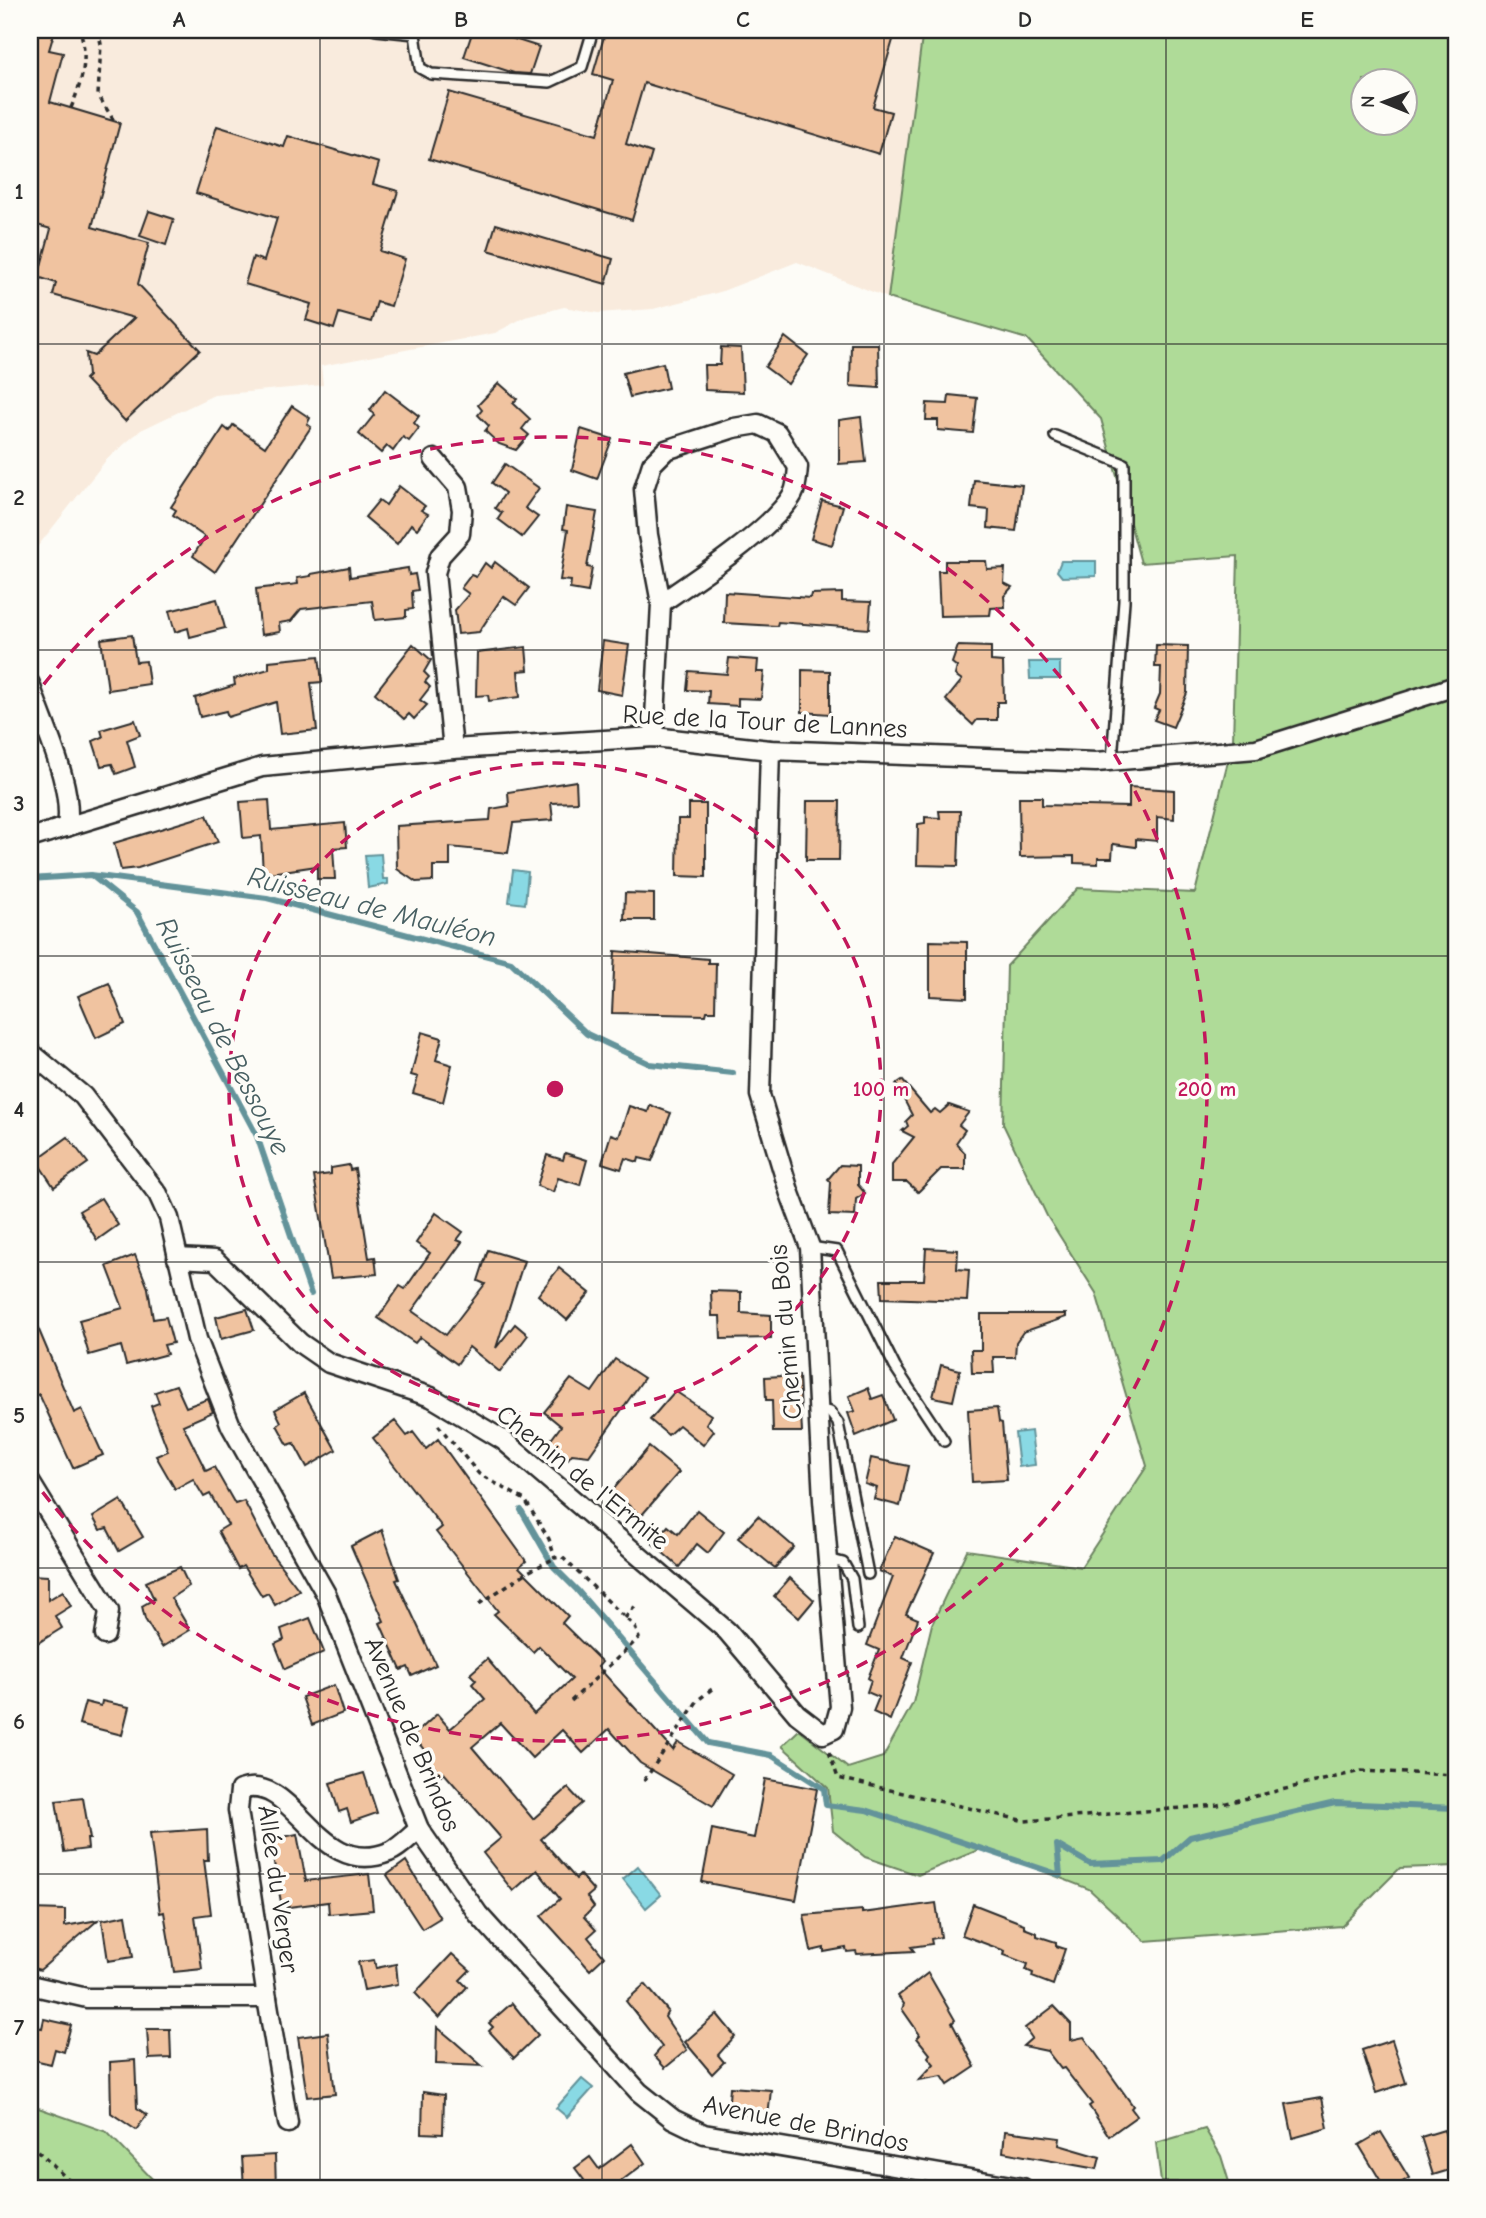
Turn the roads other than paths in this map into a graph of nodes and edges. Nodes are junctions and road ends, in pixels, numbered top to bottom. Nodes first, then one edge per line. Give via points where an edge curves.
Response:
1 (376, 30) edge
2 (593, 30) edge
3 (416, 32) edge
4 (1055, 436) dead end
5 (434, 459) dead end
6 (661, 603) junction
7 (30, 684) edge
8 (1456, 686) edge
9 (654, 737) junction
10 (453, 749) junction
11 (770, 750) junction
12 (1112, 760) junction
13 (66, 827) junction
14 (30, 838) edge
15 (30, 1052) edge
16 (810, 1247) junction
17 (177, 1258) junction
18 (819, 1410) junction
19 (944, 1441) dead end
20 (30, 1482) edge
21 (828, 1559) junction
22 (868, 1574) dead end
23 (858, 1629) dead end
24 (104, 1635) dead end
25 (840, 1707) joint
26 (419, 1829) junction
27 (30, 1985) edge
28 (267, 1998) junction
29 (288, 2123) dead end
30 (1023, 2188) edge

1 - 3 lane
2 - 3 lane via 582,67 550,82 431,74 420,68
4 - 12 lane via 1124,464 1124,601
5 - 10 street via 458,487 462,510 460,534 440,556 435,573
6 - 6 street via 777,515 794,492 798,467 777,433 758,424 734,428 666,450 652,464 644,489
6 - 9 street
7 - 13 street via 65,787
8 - 12 street, Rue de la Tour de Lannes via 1256,749
9 - 10 street, Rue de la Tour de Lannes
9 - 11 street, Rue de la Tour de Lannes
10 - 13 street, Rue de la Tour de Lannes via 262,767
11 - 12 street, Rue de la Tour de Lannes
11 - 16 street, Chemin du Bois via 760,1095
13 - 14 street, Rue de la Tour de Lannes
15 - 17 street, Avenue de Brindos via 83,1096 138,1165 169,1218
16 - 18 street, Chemin du Bois
16 - 19 lane via 837,1251 895,1367
17 - 25 street, Chemin de l'Ermite via 215,1260 300,1343 329,1363 430,1397 503,1440 727,1631 797,1714 822,1734 834,1728
17 - 26 street, Avenue de Brindos via 197,1339 230,1426 326,1594
18 - 21 street, Chemin du Bois
18 - 22 lane via 830,1412 838,1423
20 - 24 street via 108,1611
21 - 23 lane via 843,1563 852,1578
21 - 25 street, Chemin du Bois
26 - 28 street, Allée du Verger via 390,1852 363,1858 338,1852 272,1791 240,1790 238,1810
26 - 30 street, Avenue de Brindos via 478,1914 639,2092 673,2119 704,2134
27 - 28 street, Allée du Verger via 87,1998
28 - 29 street, Allée du Verger

